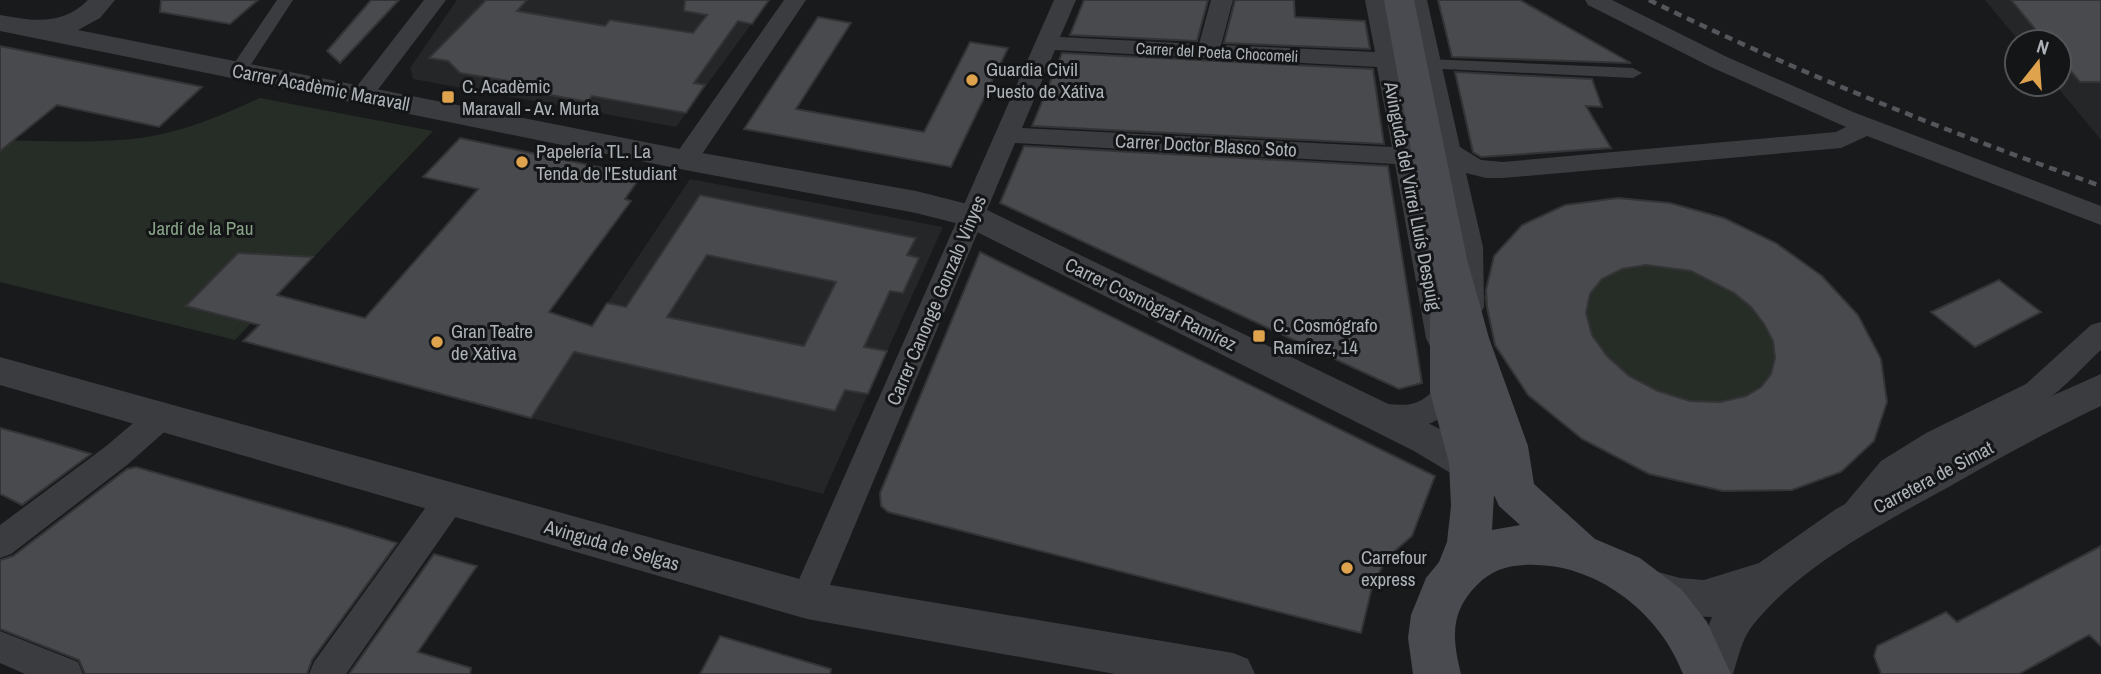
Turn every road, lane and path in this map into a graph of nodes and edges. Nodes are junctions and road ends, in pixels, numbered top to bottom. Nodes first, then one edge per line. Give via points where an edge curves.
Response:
1 (102, 0) edge
2 (285, 0) edge
3 (435, 0) edge
4 (795, 0) edge
5 (1065, 0) edge
6 (1222, 0) edge
7 (1376, 0) edge
8 (1399, 0) edge
9 (1416, 0) edge
10 (1596, 0) edge
11 (0, 23) edge
12 (35, 29) junction
13 (1046, 43) junction
14 (1208, 51) junction
15 (1387, 60) junction
16 (1428, 64) junction
17 (238, 71) junction
18 (1633, 73) dead end
19 (362, 95) junction
20 (1865, 126) junction
21 (1006, 135) junction
22 (1447, 149) junction
23 (1406, 156) junction
24 (685, 160) junction
25 (972, 216) junction
26 (2101, 216) edge
27 (1449, 259) junction
28 (2101, 333) edge
29 (1470, 338) junction
30 (0, 371) edge
31 (2101, 389) edge
32 (1450, 391) junction
33 (1378, 416) junction
34 (161, 417) junction
35 (1470, 463) junction
36 (1514, 493) junction
37 (450, 499) junction
38 (1850, 521) junction
39 (0, 544) edge
40 (1579, 551) junction
41 (1458, 570) junction
42 (1773, 578) junction
43 (1647, 588) junction
44 (807, 600) junction
45 (0, 647) edge
46 (66, 674) edge
47 (326, 674) edge
48 (1233, 674) edge
49 (1437, 674) edge
50 (1709, 674) edge

1 - 12 street via 76,23
2 - 17 street
3 - 19 street
4 - 24 street
5 - 13 street, Carrer Canonge Gonzalo Vinyes
6 - 14 street
7 - 15 street, Avinguda del Virrei Lluís Despuig
8 - 27 main road, Avinguda del Virrei Lluís Despuig
9 - 16 street, Avinguda del Virrei Lluís Despuig
10 - 20 street via 1698,52
11 - 12 street, Carrer Acadèmic Maravall
12 - 17 street, Carrer Acadèmic Maravall
13 - 14 street, Carrer del Poeta Chocomeli
13 - 21 street, Carrer Canonge Gonzalo Vinyes
14 - 15 street, Carrer del Poeta Chocomeli
15 - 23 street, Avinguda del Virrei Lluís Despuig
16 - 18 street
16 - 22 street, Avinguda del Virrei Lluís Despuig
17 - 19 street, Carrer Acadèmic Maravall
19 - 24 street, Carrer Acadèmic Maravall
20 - 22 street via 1841,140 1503,170 1469,167
20 - 26 street
21 - 23 street, Carrer Doctor Blasco Soto
21 - 25 street, Carrer Canonge Gonzalo Vinyes
22 - 29 street, Avinguda del Virrei Lluís Despuig via 1470,247
23 - 32 street, Avinguda del Virrei Lluís Despuig
24 - 25 street, Carrer Acadèmic Maravall
25 - 33 street, Carrer Cosmògraf Ramírez
25 - 44 street, Carrer Canonge Gonzalo Vinyes
27 - 29 main road, Avinguda del Virrei Lluís Despuig
27 - 32 main road, Avinguda del Virrei Lluís Despuig
28 - 38 street via 2036,391 1892,470
29 - 36 main road, Avinguda del Virrei Lluís Despuig via 1507,446
30 - 34 street, Avinguda de Selgas
31 - 38 street, Carretera de Simat
32 - 33 street via 1433,411 1421,416
32 - 35 main road, Avinguda del Virrei Lluís Despuig
33 - 35 street, Carrer Cosmògraf Ramírez
34 - 37 street, Avinguda de Selgas
34 - 39 street
35 - 36 street, Carrer Cosmògraf Ramírez
35 - 41 main road, Avinguda del Virrei Lluís Despuig via 1472,526
36 - 40 main road
37 - 44 street, Avinguda de Selgas
37 - 47 street
38 - 42 street, Carretera de Simat
40 - 41 main road via 1545,544 1512,545 1482,554
40 - 43 main road via 1614,566
41 - 49 main road via 1441,593 1432,621 1431,653
42 - 43 street, Carretera de Simat via 1716,599 1694,600
42 - 50 street, Carretera de Simat via 1737,612
43 - 50 main road via 1686,630
44 - 48 street, Avinguda de Selgas
45 - 46 street

